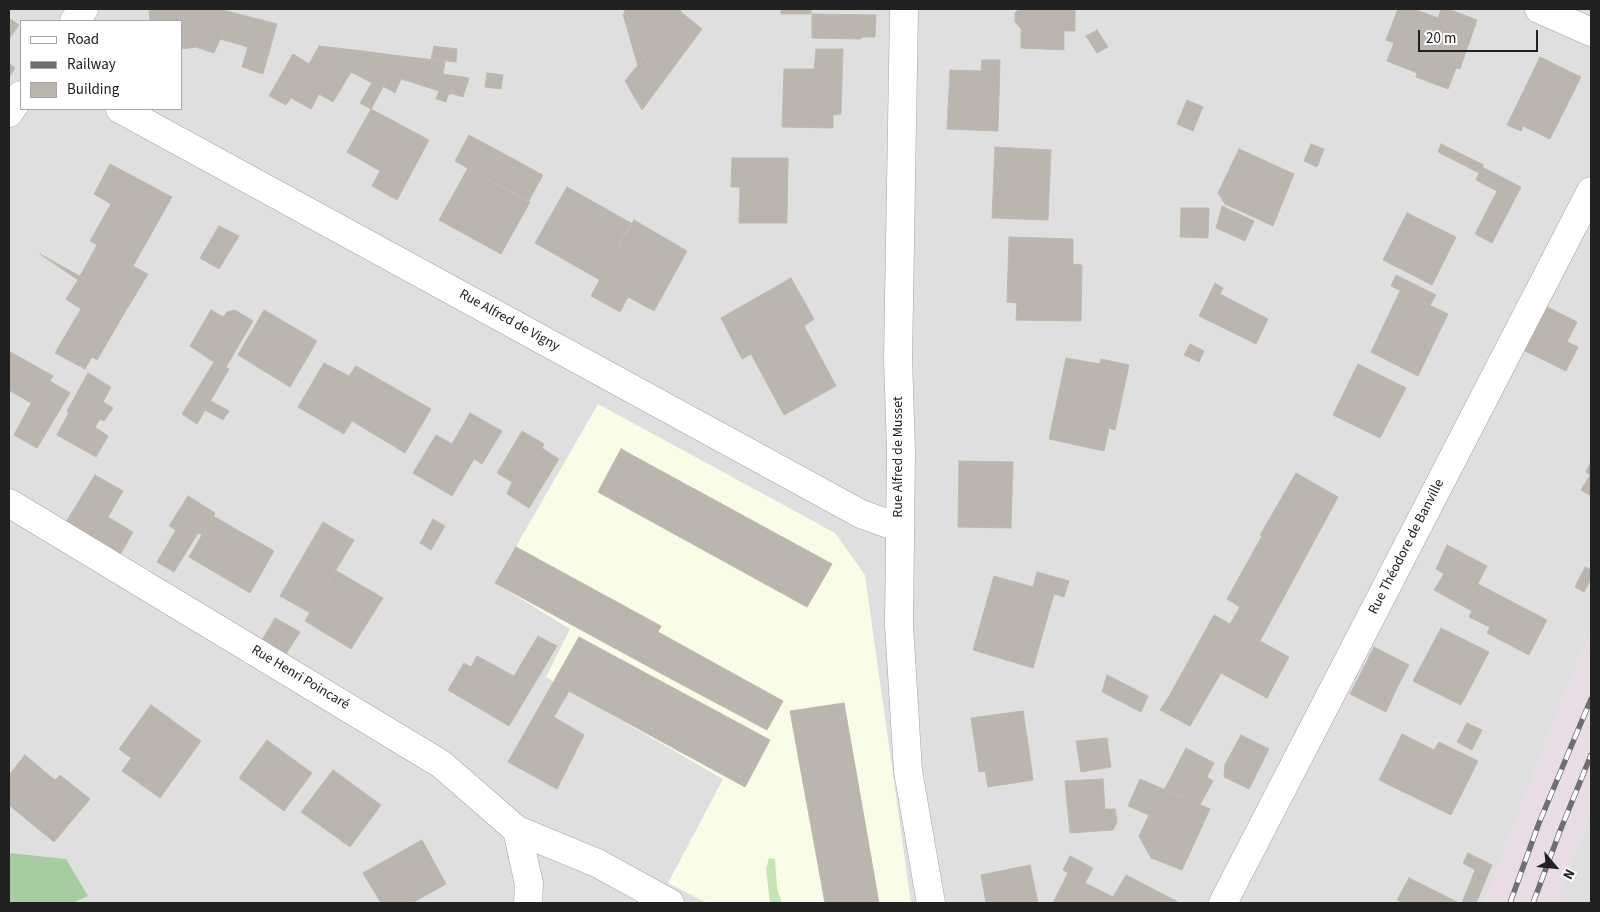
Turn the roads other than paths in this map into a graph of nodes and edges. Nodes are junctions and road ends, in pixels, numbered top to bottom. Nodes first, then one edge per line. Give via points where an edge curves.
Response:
1 (84, 9) edge
2 (904, 9) edge
3 (1539, 9) edge
4 (75, 20) edge
5 (1591, 32) edge
6 (20, 96) edge
7 (122, 110) edge
8 (9, 113) edge
9 (1591, 191) edge
10 (9, 503) edge
11 (900, 528) junction
12 (517, 830) junction
13 (528, 903) edge
14 (670, 903) edge
15 (931, 903) edge
16 (1223, 903) edge

1 - 4 street
2 - 11 street, Rue Alfred de Musset via 898,359
3 - 5 street
6 - 8 street
7 - 11 street, Rue Alfred de Vigny via 861,514
9 - 16 street, Rue Théodore de Banville
10 - 12 street, Rue Henri Poincaré via 441,764
11 - 15 street, Rue Alfred de Musset via 899,625 908,771
12 - 13 street via 529,884
12 - 14 street, Rue Henri Poincaré via 597,863

